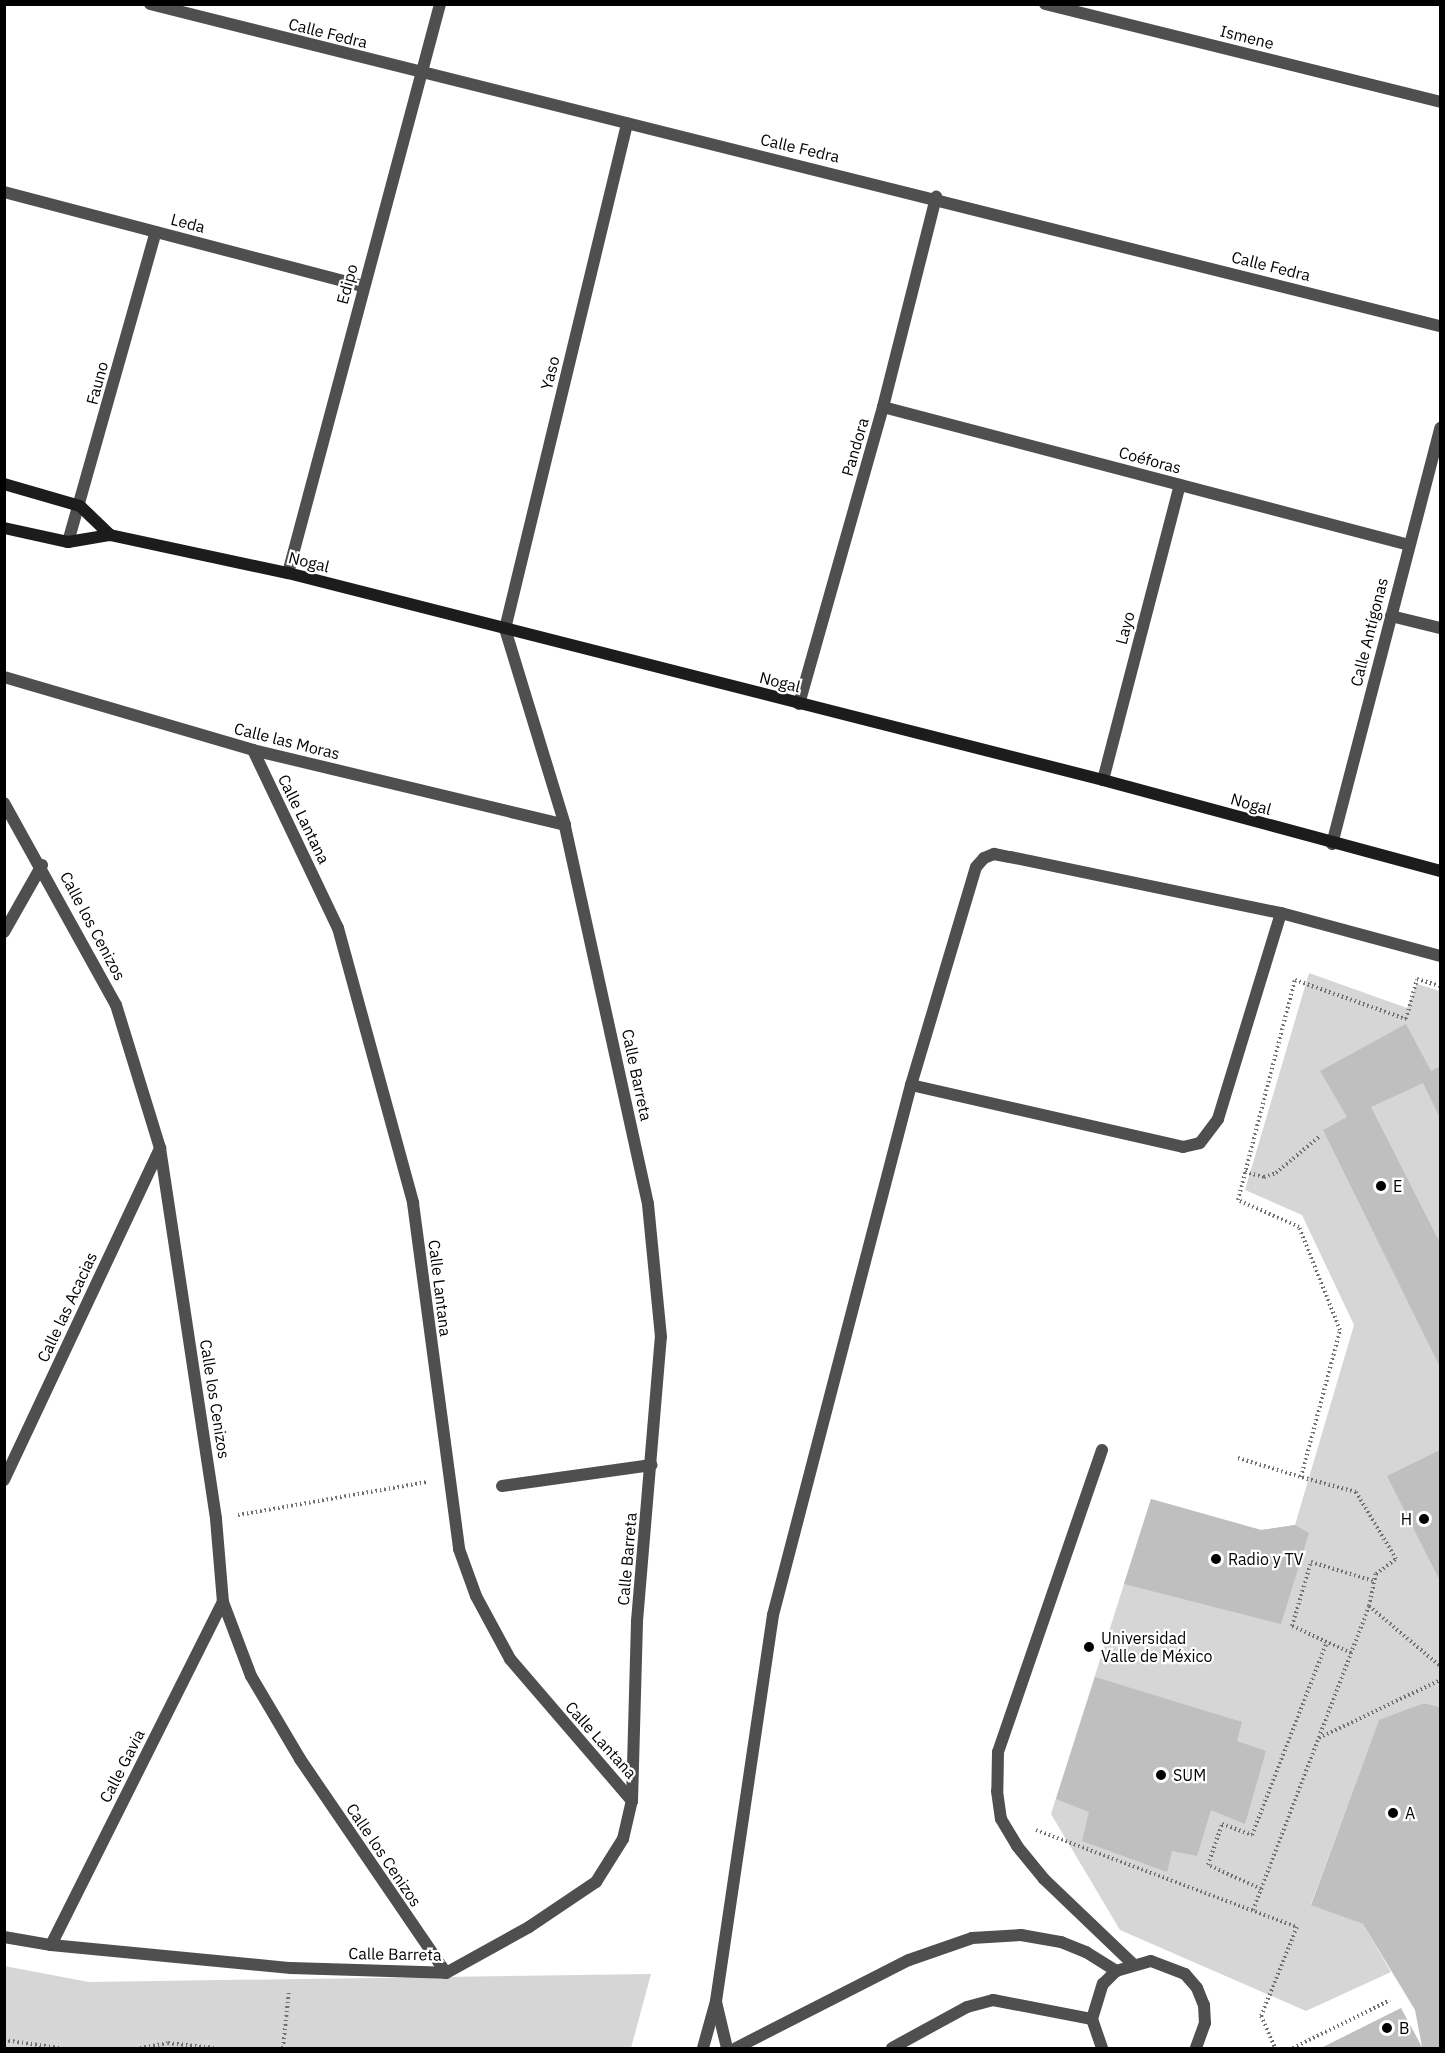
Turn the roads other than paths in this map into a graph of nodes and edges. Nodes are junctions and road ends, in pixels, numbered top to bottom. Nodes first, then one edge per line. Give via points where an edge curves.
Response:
1 (150, 4) edge
2 (440, 4) edge
3 (1045, 4) edge
4 (423, 74) junction
5 (1440, 102) edge
6 (627, 124) junction
7 (4, 192) edge
8 (936, 197) junction
9 (156, 232) junction
10 (363, 286) junction
11 (1440, 326) edge
12 (883, 407) junction
13 (1440, 428) edge
14 (4, 484) edge
15 (1180, 485) junction
16 (80, 506) junction
17 (4, 528) edge
18 (110, 535) junction
19 (68, 542) junction
20 (1409, 545) junction
21 (288, 573) junction
22 (1391, 616) junction
23 (1440, 628) edge
24 (505, 629) junction
25 (4, 677) edge
26 (800, 704) junction
27 (253, 750) junction
28 (1103, 780) junction
29 (4, 803) edge
30 (565, 825) junction
31 (1332, 844) junction
32 (42, 865) junction
33 (1440, 871) edge
34 (1281, 913) junction
35 (4, 932) edge
36 (1440, 956) edge
37 (911, 1085) junction
38 (160, 1148) junction
39 (1102, 1450) dead end
40 (652, 1465) junction
41 (4, 1480) edge
42 (502, 1486) dead end
43 (223, 1602) junction
44 (632, 1801) junction
45 (4, 1937) edge
46 (51, 1945) junction
47 (1132, 1963) junction
48 (1116, 1971) junction
49 (446, 1973) junction
50 (716, 2001) junction
51 (1092, 2019) junction
52 (703, 2049) edge
53 (727, 2049) edge
54 (736, 2049) edge
55 (892, 2049) edge
56 (1102, 2049) edge
57 (1196, 2049) edge

1 - 4 street, Calle Fedra
2 - 4 street, Edipo
3 - 5 street, Ismene
4 - 6 street, Calle Fedra
4 - 10 street, Edipo
6 - 8 street, Calle Fedra
6 - 24 street, Yaso
7 - 9 street, Leda
8 - 11 street, Calle Fedra
8 - 12 street, Pandora
9 - 10 street, Leda
9 - 16 street, Fauno
10 - 21 street, Edipo
12 - 15 street, Coéforas
12 - 26 street, Pandora
13 - 20 street, Calle Antígonas
14 - 16 street
15 - 20 street, Coéforas
15 - 28 street, Layo
16 - 18 street
16 - 19 street, Fauno
17 - 19 street
18 - 19 street
18 - 21 street, Nogal
20 - 22 street, Calle Antígonas
21 - 24 street, Nogal
22 - 23 street
22 - 31 street, Calle Antígonas
24 - 26 street, Nogal
24 - 30 street, Calle Barreta
25 - 27 street, Calle las Moras
26 - 28 street, Nogal
27 - 30 street, Calle las Moras
27 - 44 street, Calle Lantana via 338,928 413,1203 459,1550 476,1596 510,1659
28 - 31 street, Nogal
29 - 32 street, Calle los Cenizos
30 - 40 street, Calle Barreta via 648,1204 661,1337
31 - 33 street, Nogal
32 - 35 street
32 - 38 street, Calle los Cenizos via 116,1005
34 - 36 street
34 - 37 street via 1218,1119 1200,1143 1183,1147
34 - 37 street via 994,854 984,858 972,880
37 - 50 street via 773,1615
38 - 41 street, Calle las Acacias
38 - 43 street, Calle los Cenizos via 216,1519
39 - 47 street via 998,1752 997,1791 1001,1819 1044,1879
40 - 42 street
40 - 44 street, Calle Barreta via 637,1621
43 - 46 street, Calle Gavia
43 - 49 street, Calle los Cenizos via 251,1676 300,1759
44 - 49 street, Calle Barreta via 623,1839 596,1882 530,1927
45 - 46 street, Calle Barreta
46 - 49 street, Calle Barreta via 291,1968
47 - 48 street
47 - 57 street via 1151,1961 1169,1965 1197,1988 1204,2005 1205,2024
48 - 51 street via 1103,1984
48 - 54 street via 1061,1942 1021,1935 972,1938 909,1960
50 - 52 street
50 - 53 street
51 - 55 street via 993,2000 967,2007
51 - 56 street

